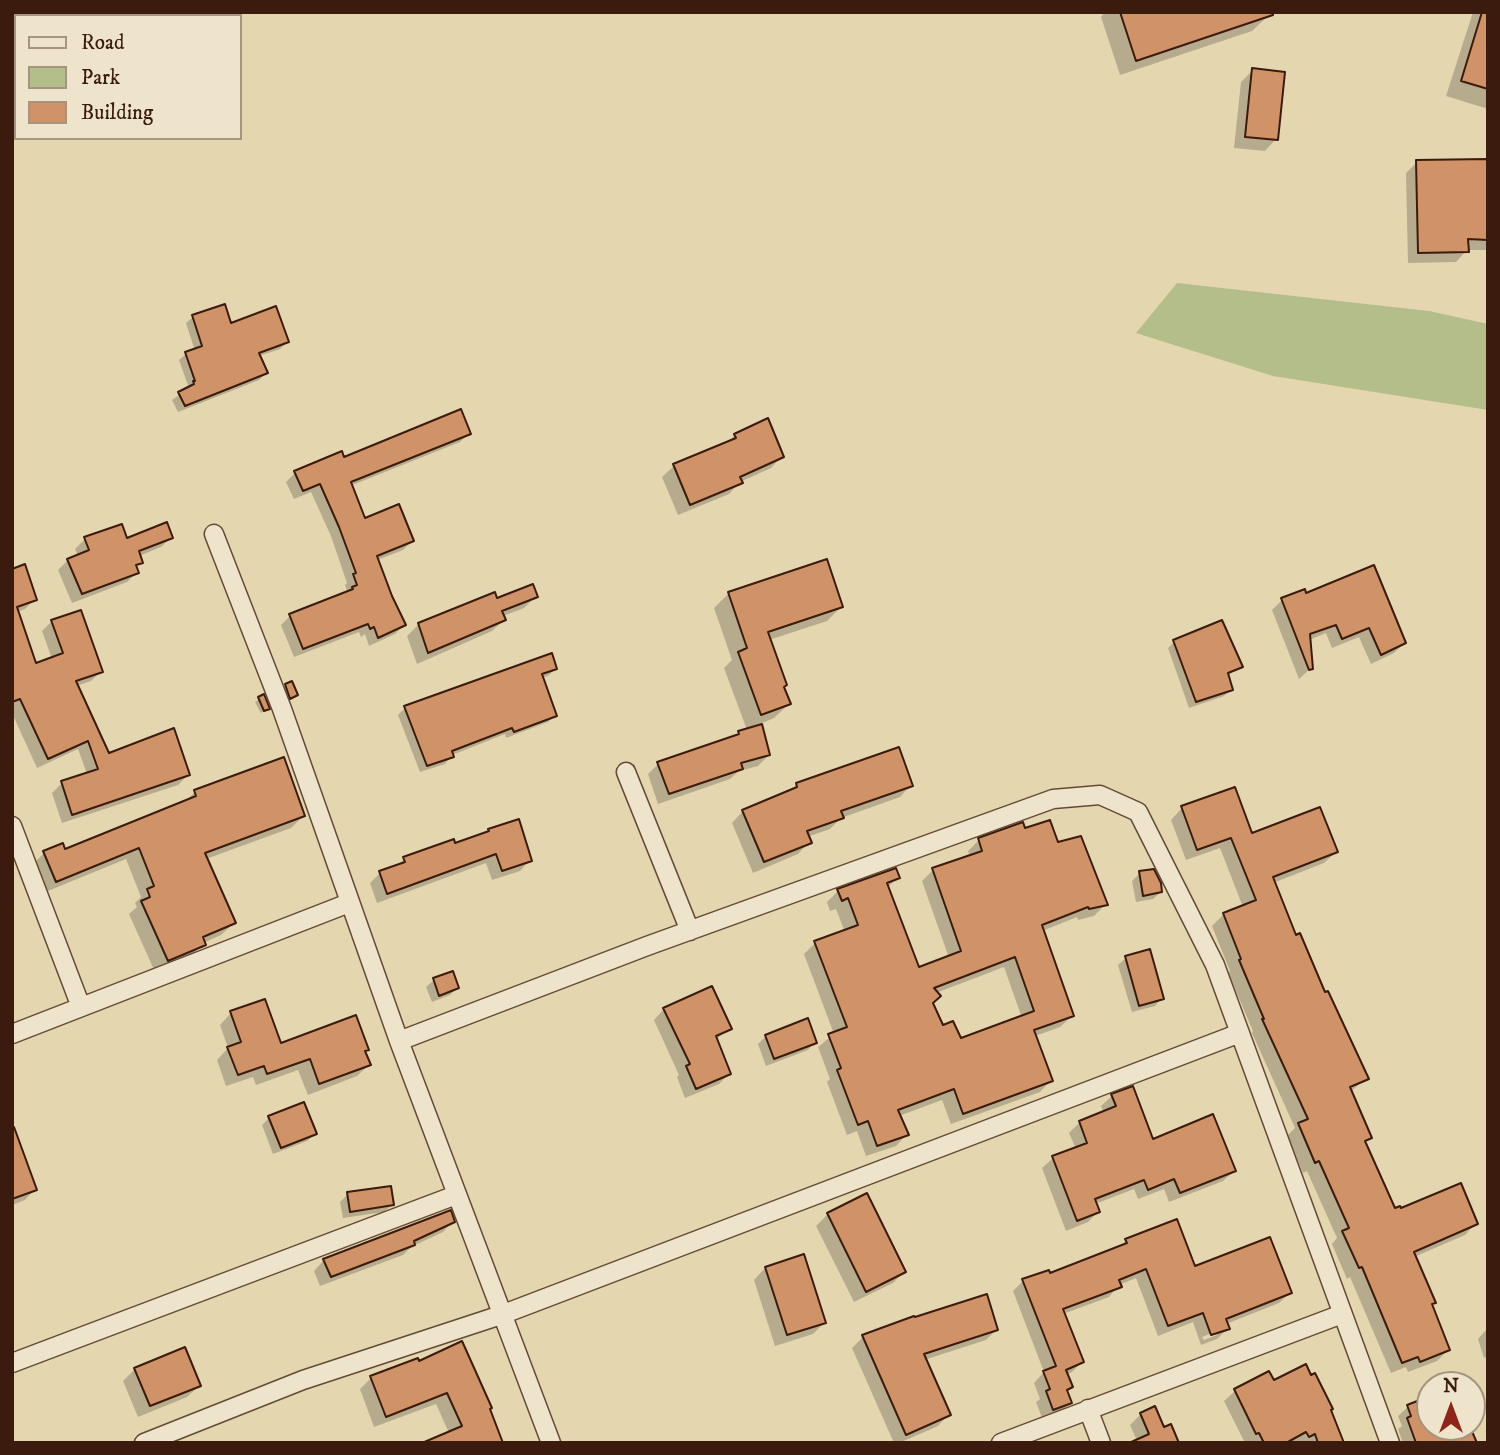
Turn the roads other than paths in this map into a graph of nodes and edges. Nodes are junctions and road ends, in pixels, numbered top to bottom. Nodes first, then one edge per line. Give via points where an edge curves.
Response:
1 (214, 534) dead end
2 (626, 772) dead end
3 (12, 826) edge
4 (349, 903) junction
5 (690, 931) junction
6 (81, 1007) junction
7 (1240, 1033) junction
8 (12, 1034) edge
9 (399, 1041) junction
10 (456, 1195) junction
11 (1342, 1314) junction
12 (501, 1315) junction
13 (12, 1363) edge
14 (1088, 1409) junction
15 (144, 1443) edge
16 (551, 1443) edge
17 (1001, 1443) edge
18 (1101, 1443) edge
19 (1390, 1443) edge

1 - 4 street via 282,709
2 - 5 street
3 - 6 street
4 - 6 street
4 - 9 street
5 - 7 street via 1053,799 1100,795 1138,812 1215,965
5 - 9 street
6 - 8 street
7 - 11 street
7 - 12 street
9 - 10 street
10 - 12 street
10 - 13 street
11 - 14 street
11 - 19 street
12 - 15 street via 303,1380
12 - 16 street
14 - 17 street
14 - 18 street

